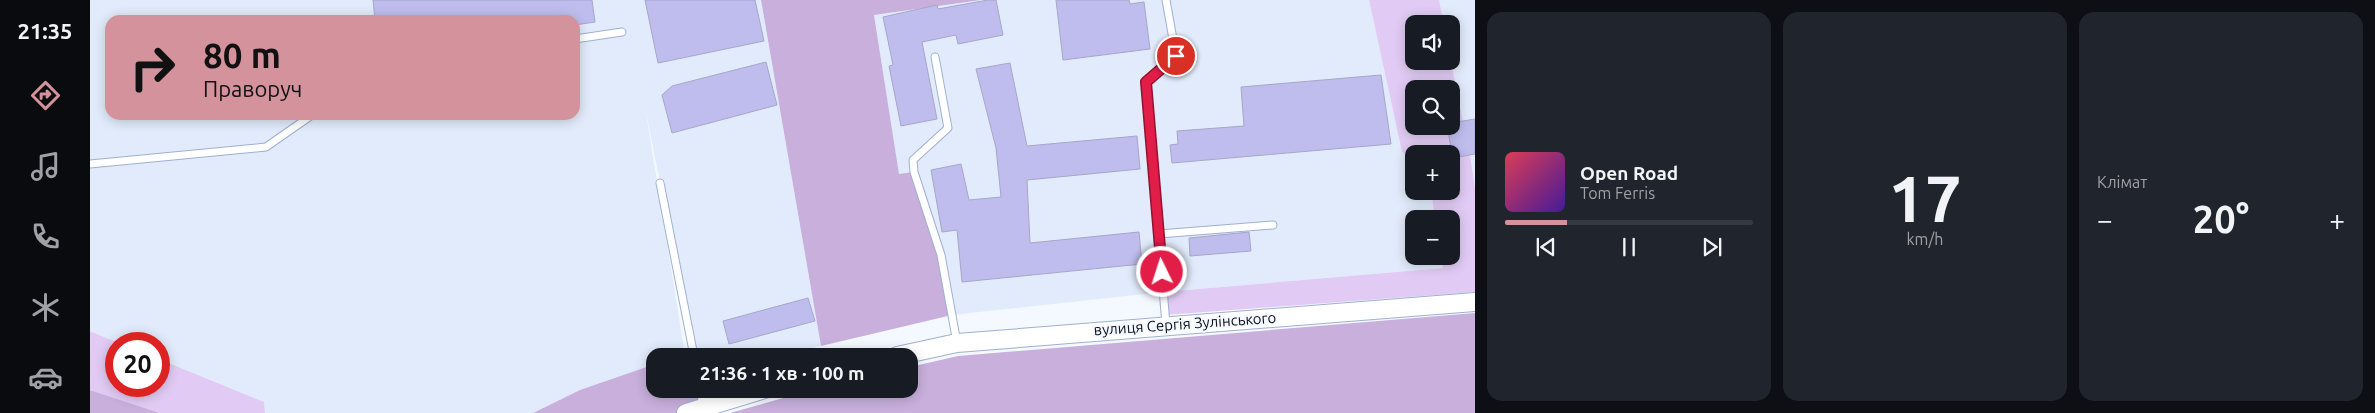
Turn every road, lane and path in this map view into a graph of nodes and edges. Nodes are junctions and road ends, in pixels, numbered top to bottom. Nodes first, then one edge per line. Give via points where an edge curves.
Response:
1 (1166, 0) edge
2 (622, 32) dead end
3 (580, 38) edge
4 (935, 57) dead end
5 (305, 120) edge
6 (90, 164) edge
7 (660, 184) dead end
8 (1273, 226) dead end
9 (1159, 234) junction
10 (1475, 302) edge
11 (1166, 325) junction
12 (957, 343) junction
13 (692, 348) edge
14 (918, 351) edge
15 (702, 398) edge
16 (732, 398) edge
17 (703, 406) junction
18 (686, 413) edge

1 - 9 lane via 1176,56 1146,82
2 - 3 lane
4 - 12 lane via 948,128 912,160 941,254
5 - 6 lane via 266,147
7 - 13 lane
8 - 9 lane
9 - 11 lane
10 - 11 street, вулиця Сергія Зулінського
11 - 12 street, вулиця Сергія Зулінського
12 - 14 street, вулиця Сергія Зулінського
15 - 17 lane
16 - 17 street
17 - 18 street

